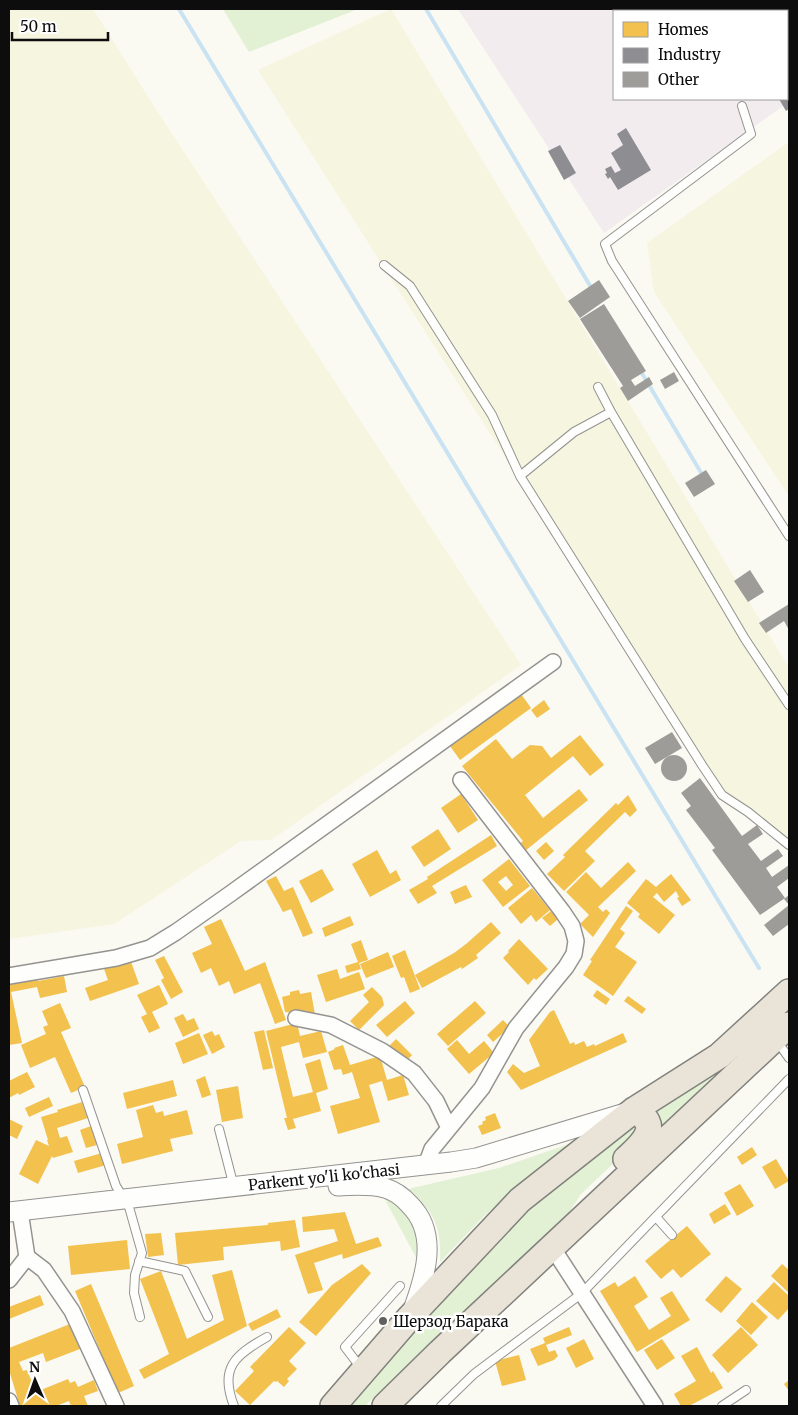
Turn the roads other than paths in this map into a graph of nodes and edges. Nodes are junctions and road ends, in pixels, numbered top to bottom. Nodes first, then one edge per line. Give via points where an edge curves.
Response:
1 (742, 106) dead end
2 (384, 265) dead end
3 (598, 387) dead end
4 (611, 412) junction
5 (520, 476) junction
6 (789, 536) edge
7 (553, 662) dead end
8 (789, 706) edge
9 (462, 780) dead end
10 (789, 845) edge
11 (9, 976) edge
12 (789, 992) edge
13 (296, 1018) dead end
14 (785, 1040) edge
15 (789, 1079) edge
16 (83, 1090) dead end
17 (634, 1110) junction
18 (449, 1128) junction
19 (219, 1129) dead end
20 (426, 1166) junction
21 (234, 1187) junction
22 (126, 1203) junction
23 (13, 1217) edge
24 (656, 1217) junction
25 (672, 1235) dead end
26 (552, 1247) junction
27 (27, 1257) junction
28 (139, 1261) junction
29 (9, 1280) edge
30 (400, 1286) dead end
31 (582, 1294) junction
32 (140, 1317) dead end
33 (208, 1317) dead end
34 (410, 1317) junction
35 (267, 1337) dead end
36 (363, 1371) junction
37 (746, 1390) dead end
38 (9, 1401) edge
39 (10, 1406) edge
40 (116, 1406) edge
41 (234, 1406) edge
42 (333, 1406) edge
43 (386, 1406) edge
44 (441, 1406) edge
45 (654, 1406) edge
46 (722, 1406) edge

1 - 6 lane via 752,134 605,244 612,261
2 - 5 lane via 410,286 492,415
3 - 4 lane
4 - 5 lane via 574,432
4 - 8 lane via 745,639
5 - 10 lane via 722,795
7 - 11 street via 150,948 116,958
9 - 18 street via 562,911 572,926 576,941 574,954 566,966 516,1028 482,1088
12 - 17 highway via 719,1056
13 - 18 street via 331,1025 382,1051 414,1074 436,1101
14 - 26 highway
15 - 24 lane
16 - 22 lane via 116,1186
17 - 20 street, Parkent yo'li ko'chasi via 476,1158
17 - 26 highway via 644,1117 647,1124 645,1140 594,1188
17 - 34 highway via 520,1200
18 - 20 street via 432,1149
19 - 21 lane
20 - 21 street, Parkent yo'li ko'chasi
21 - 22 street, Parkent yo'li ko'chasi
22 - 23 street, Parkent yo'li ko'chasi
22 - 28 lane via 142,1253
22 - 34 street, Parkent yo'li ko'chasi via 313,1188 365,1186 395,1192 414,1208 425,1229 428,1250 425,1273
23 - 27 street
24 - 25 lane
24 - 31 lane
26 - 31 street
26 - 43 highway
27 - 29 street
27 - 40 street via 44,1270 72,1312
28 - 32 lane via 134,1275 134,1293
28 - 33 lane via 185,1271
30 - 36 lane via 345,1347
31 - 44 lane via 474,1374
31 - 45 street
34 - 36 highway
35 - 41 lane via 238,1356 228,1374 228,1392
36 - 42 highway
37 - 46 lane
38 - 39 street

